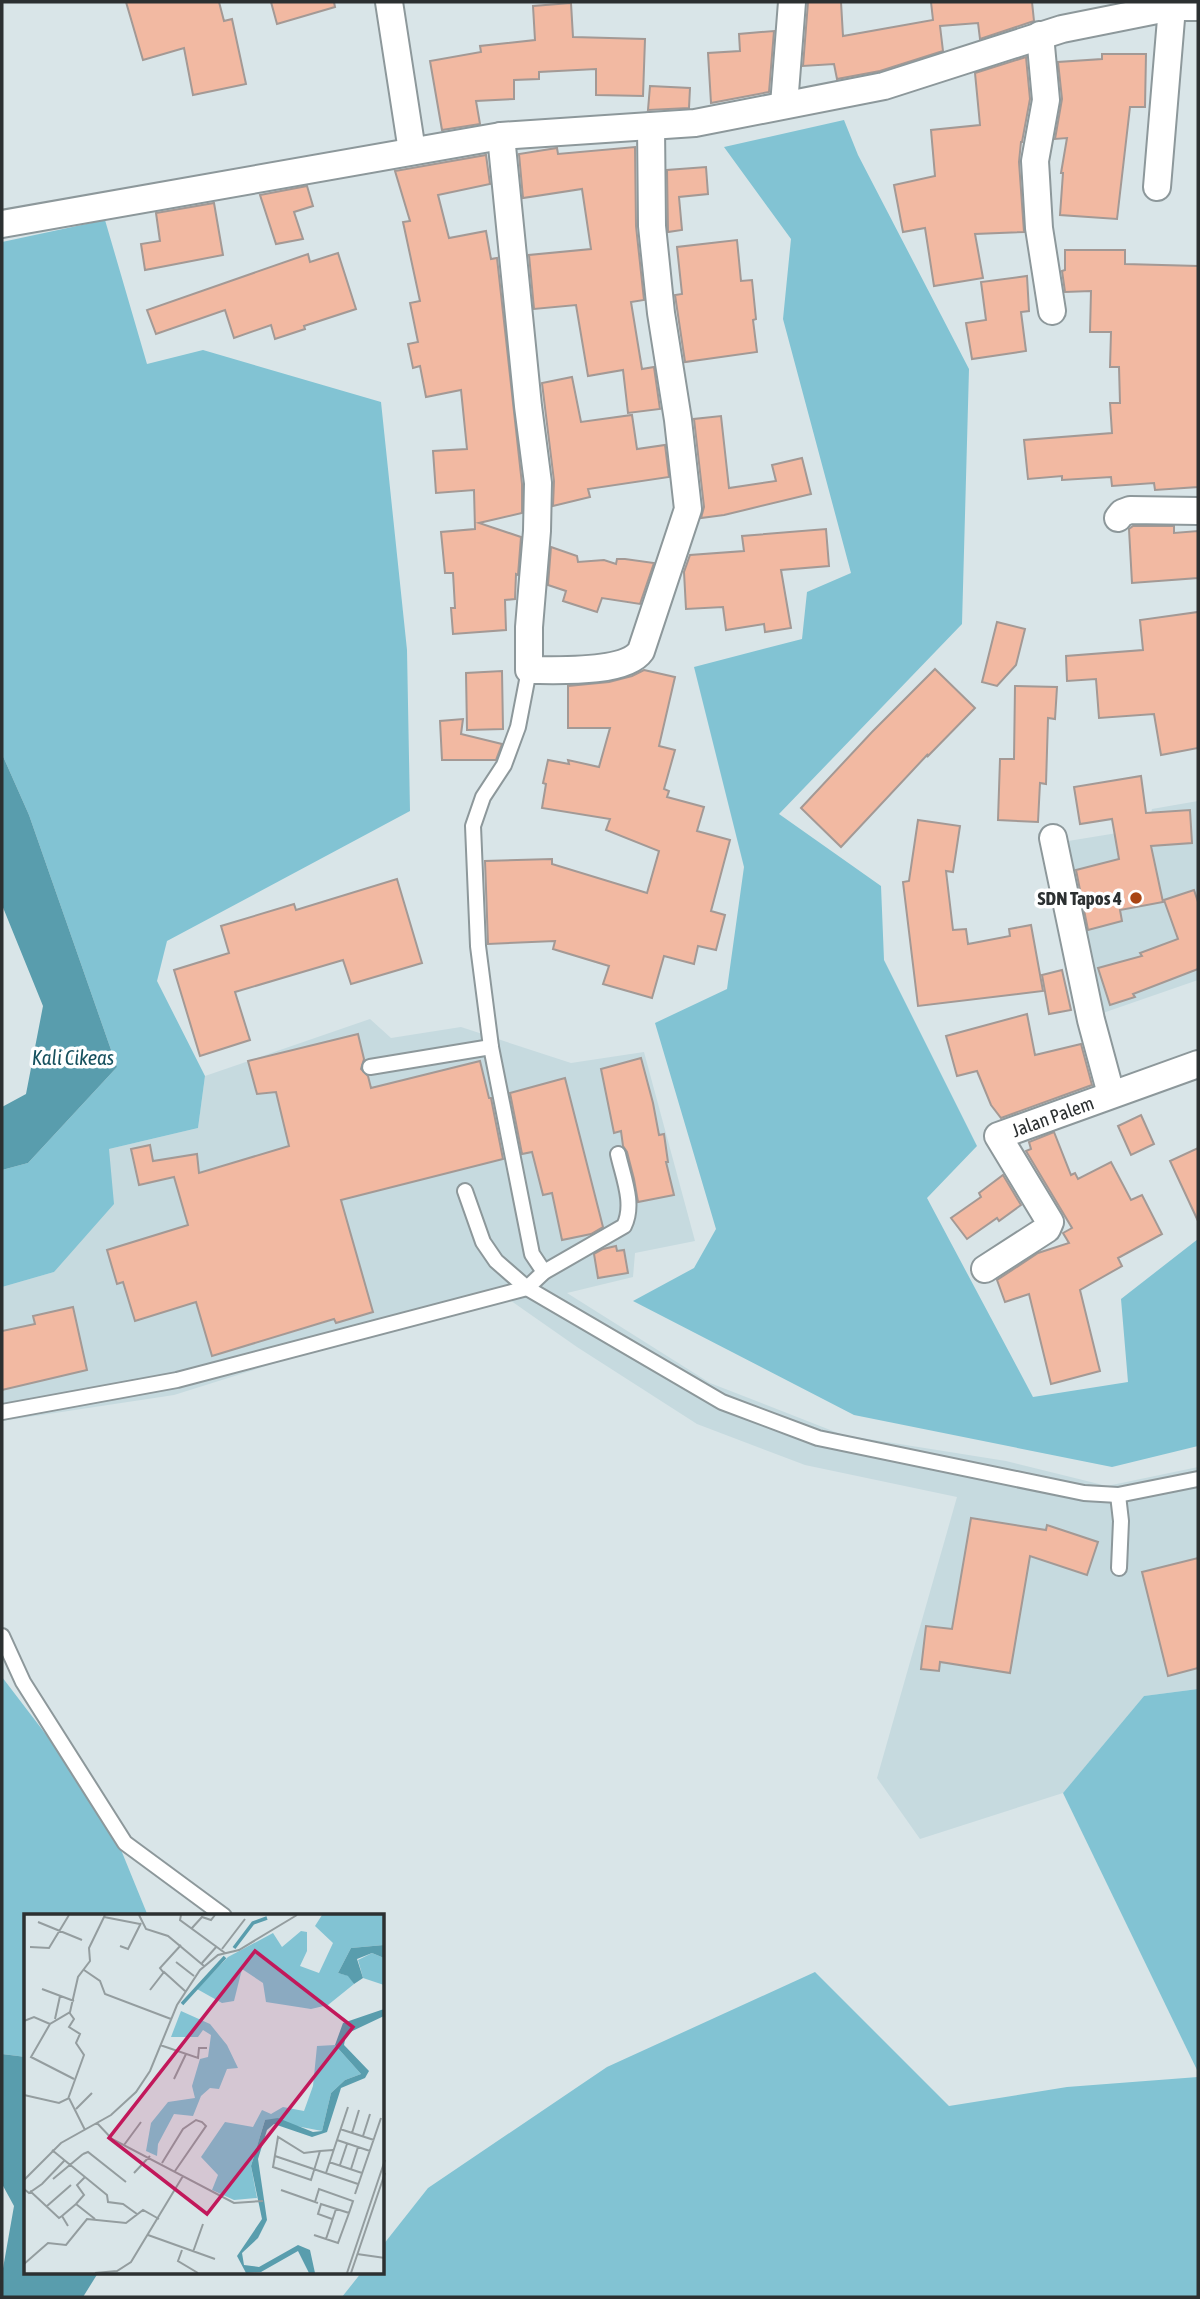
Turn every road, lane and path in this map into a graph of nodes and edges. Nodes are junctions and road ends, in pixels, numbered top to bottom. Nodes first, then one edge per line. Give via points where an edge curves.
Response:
1 (388, 2) edge
2 (792, 2) edge
3 (1198, 7) edge
4 (1172, 8) junction
5 (1040, 35) junction
6 (784, 105) junction
7 (651, 126) junction
8 (501, 136) junction
9 (412, 151) junction
10 (1157, 187) dead end
11 (2, 224) edge
12 (1052, 311) dead end
13 (1198, 511) edge
14 (1118, 518) dead end
15 (529, 670) junction
16 (1053, 838) dead end
17 (492, 1047) junction
18 (1198, 1064) edge
19 (370, 1067) dead end
20 (1111, 1094) junction
21 (618, 1154) dead end
22 (465, 1191) dead end
23 (985, 1269) dead end
24 (544, 1272) junction
25 (527, 1288) junction
26 (2, 1412) edge
27 (1198, 1479) edge
28 (1118, 1494) junction
29 (1119, 1568) dead end
30 (2, 1636) edge
31 (220, 1914) edge

1 - 9 street
2 - 6 street
3 - 4 street
4 - 5 street
4 - 10 street
5 - 6 street via 884,86
5 - 12 street via 1046,100 1035,161 1039,228
6 - 7 street
7 - 8 street
7 - 15 street via 652,226 688,509 637,656 587,670
8 - 9 street
8 - 15 street via 538,483
9 - 11 street
13 - 14 street via 1130,510
15 - 17 lane via 519,727 473,826 478,946
16 - 20 street
17 - 19 lane
17 - 24 lane via 532,1254
18 - 20 street, Jalan Palem
20 - 23 street, Jalan Palem via 998,1136 1050,1222 1047,1229
21 - 24 lane via 629,1204 624,1226
22 - 25 lane via 490,1252
24 - 25 lane
25 - 26 lane via 177,1381
25 - 28 lane via 722,1402 818,1438 1084,1493
27 - 28 lane
28 - 29 lane
30 - 31 lane via 23,1682 125,1843

